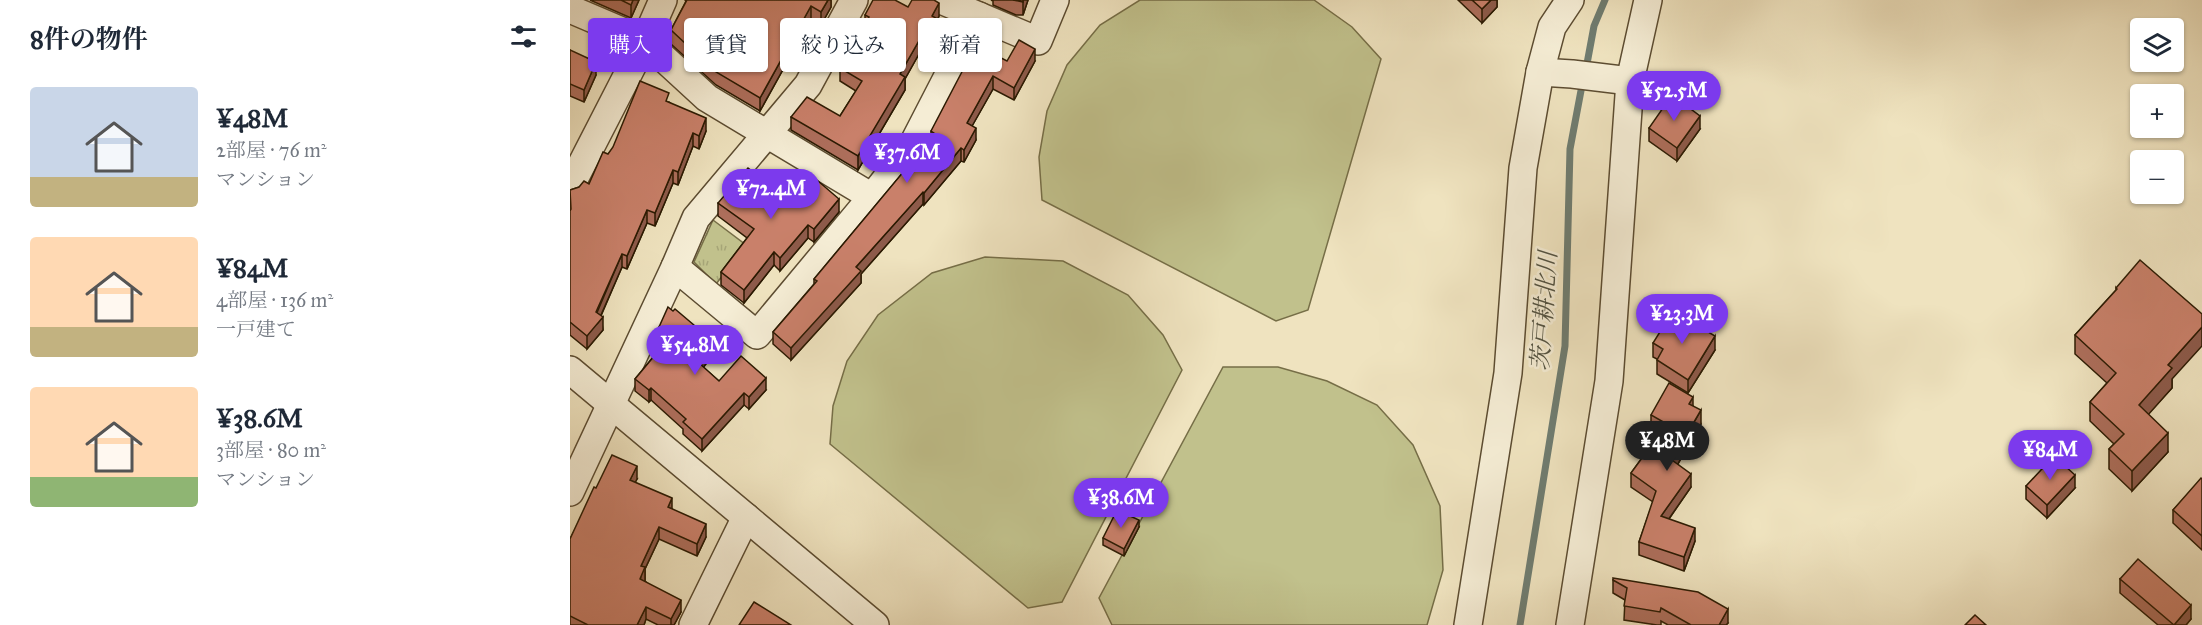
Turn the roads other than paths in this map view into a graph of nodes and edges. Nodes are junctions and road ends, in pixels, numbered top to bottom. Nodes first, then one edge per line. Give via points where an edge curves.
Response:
1 (663, 0) edge
2 (854, 0) edge
3 (941, 0) edge
4 (1055, 0) edge
5 (1570, 0) edge
6 (1648, 0) edge
7 (570, 9) edge
8 (979, 16) junction
9 (591, 18) edge
10 (655, 18) edge
11 (672, 66) edge
12 (629, 72) edge
13 (1540, 72) junction
14 (1630, 81) junction
15 (766, 134) junction
16 (570, 188) edge
17 (872, 197) junction
18 (675, 267) junction
19 (570, 370) edge
20 (611, 403) junction
21 (570, 492) edge
22 (746, 517) junction
23 (693, 625) edge
24 (875, 625) edge
25 (1468, 625) edge
26 (1570, 625) edge

1 - 10 street
2 - 15 street via 808,85
3 - 8 street
4 - 8 street via 1038,40
5 - 13 street via 1552,27
6 - 14 street
7 - 9 street
8 - 17 street via 912,146
11 - 15 street via 707,98
12 - 16 street
13 - 14 street
13 - 25 street via 1523,168 1508,373
14 - 26 street via 1609,381
15 - 17 street
15 - 18 street via 696,218
17 - 18 street via 757,334
18 - 20 street
19 - 20 street
20 - 21 street
20 - 22 street
22 - 23 street
22 - 24 street

